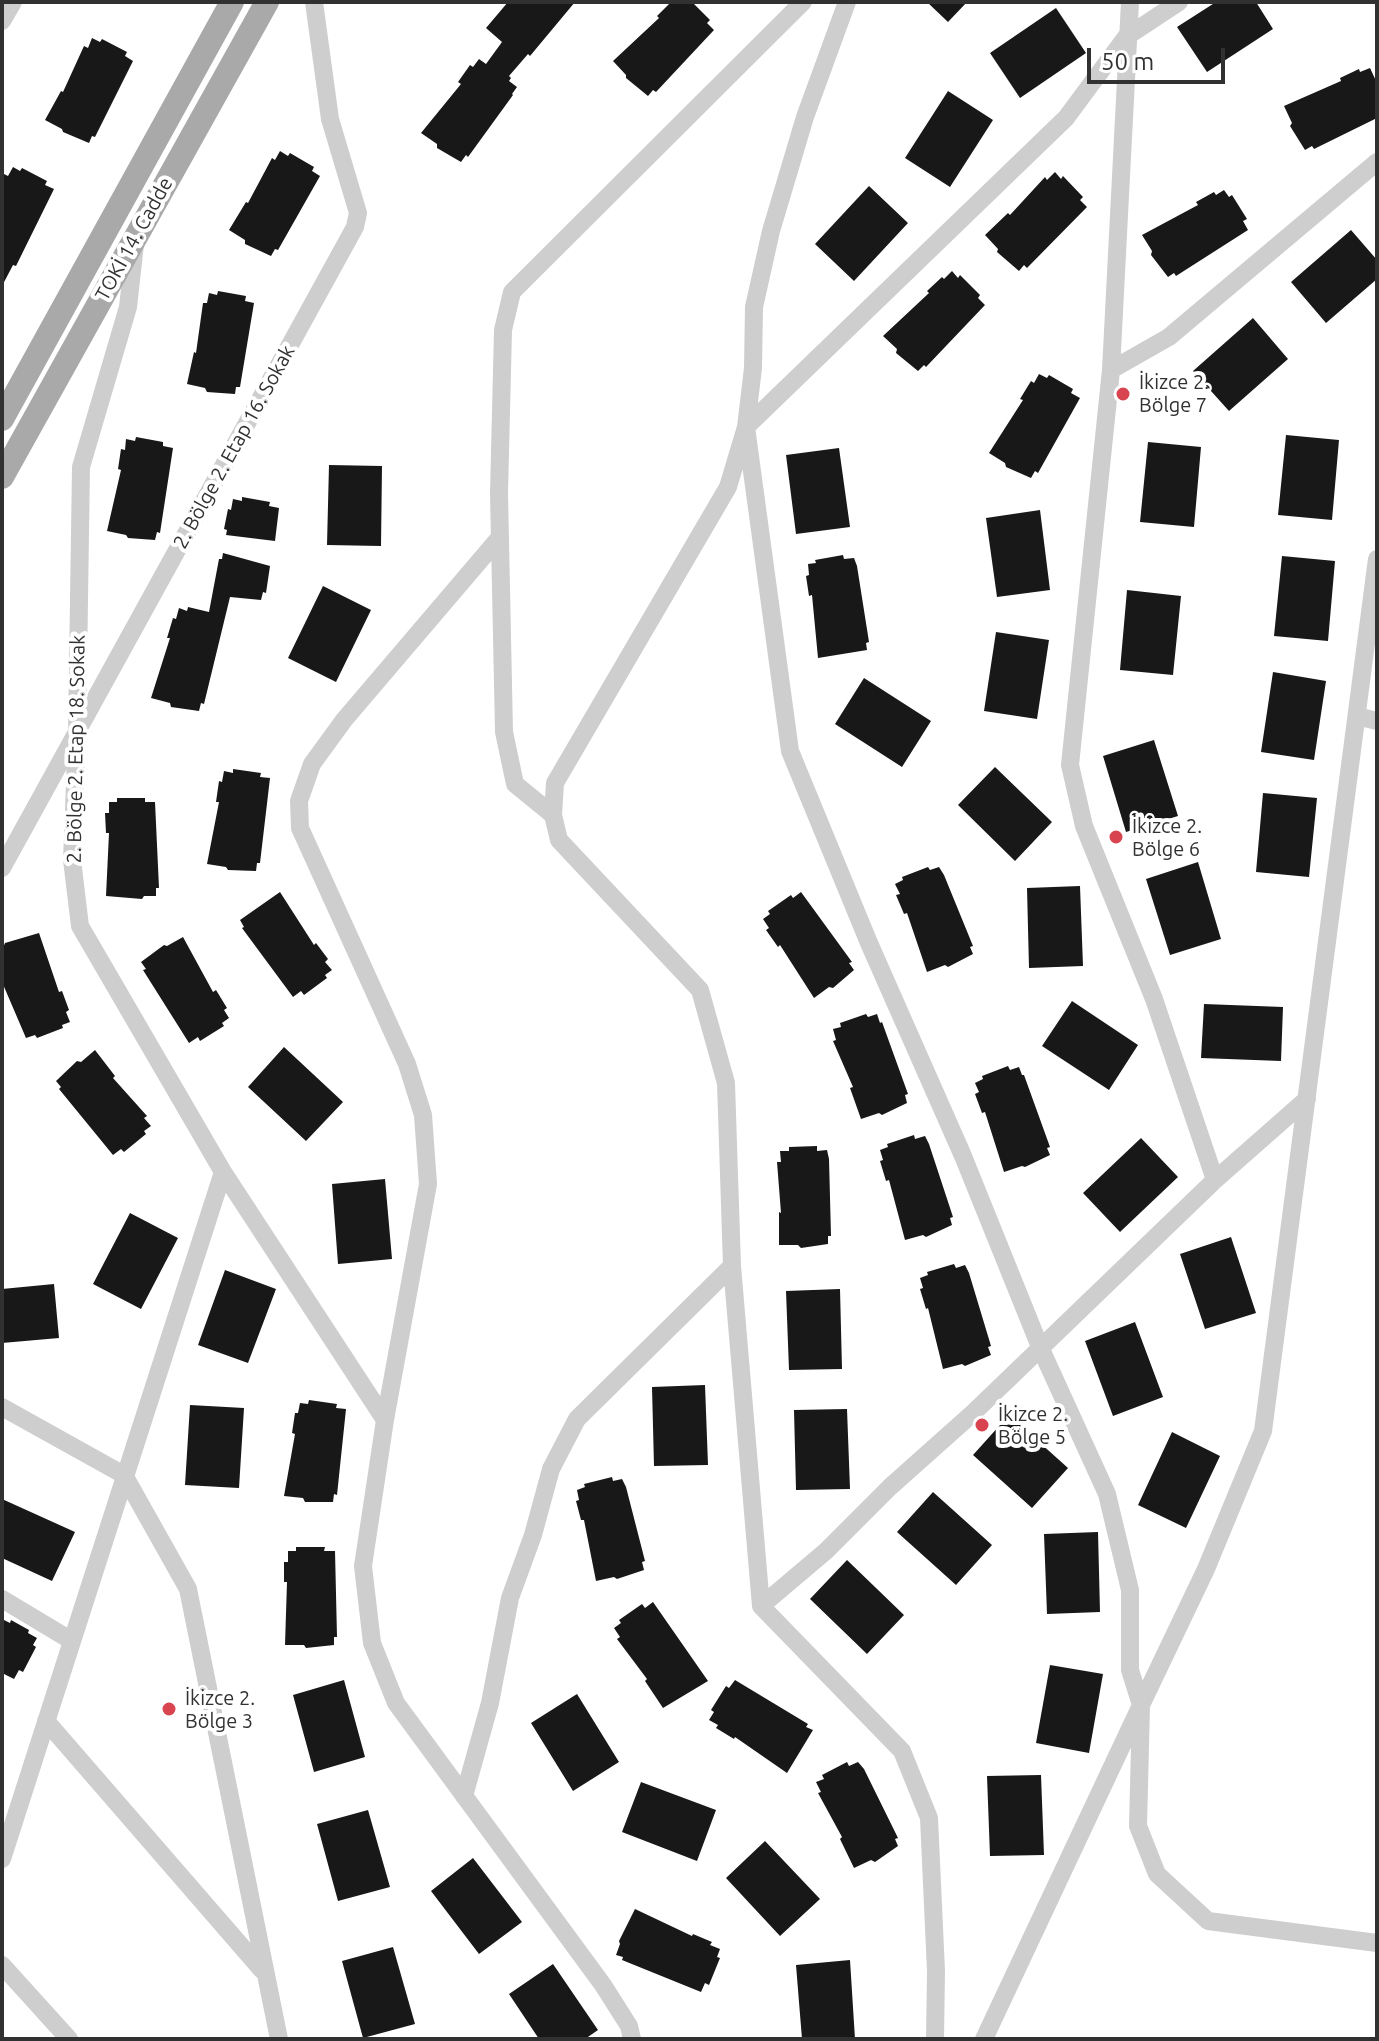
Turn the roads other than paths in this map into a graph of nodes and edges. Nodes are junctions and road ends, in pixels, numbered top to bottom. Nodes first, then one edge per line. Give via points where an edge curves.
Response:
1 (13, 2) edge
2 (232, 2) edge
3 (267, 2) edge
4 (314, 2) edge
5 (803, 2) edge
6 (847, 2) edge
7 (1130, 2) edge
8 (1179, 2) edge
9 (2, 21) edge
10 (1126, 37) junction
11 (1377, 162) edge
12 (136, 238) junction
13 (1111, 370) junction
14 (2, 419) edge
15 (746, 427) junction
16 (2, 477) edge
17 (500, 537) junction
18 (1377, 559) edge
19 (1357, 716) junction
20 (1377, 721) edge
21 (77, 733) junction
22 (553, 815) junction
23 (2, 868) edge
24 (1307, 1099) junction
25 (223, 1172) junction
26 (1215, 1180) junction
27 (732, 1266) junction
28 (1040, 1347) junction
29 (2, 1407) edge
30 (385, 1420) junction
31 (124, 1475) junction
32 (2, 1599) edge
33 (761, 1606) junction
34 (72, 1641) junction
35 (1141, 1705) junction
36 (46, 1721) junction
37 (464, 1796) junction
38 (2, 1859) edge
39 (1377, 1943) edge
40 (2, 1965) edge
41 (265, 1973) junction
42 (69, 2039) edge
43 (279, 2039) edge
44 (632, 2039) edge
45 (935, 2039) edge
46 (984, 2039) edge

1 - 9 street
2 - 14 main road, TOKİ 14. Cadde
3 - 12 main road, TOKİ 14. Cadde
4 - 21 street, 2. Bölge 2. Etap 16. Sokak via 330,119 358,213 355,227
5 - 17 street via 512,292 503,330
6 - 15 street via 771,231 754,307
7 - 10 street
8 - 10 street
10 - 13 street
10 - 15 street via 1066,118
11 - 13 street via 1169,337
12 - 16 main road, TOKİ 14. Cadde
12 - 21 street, 2. Bölge 2. Etap 18. Sokak via 128,307 81,467
13 - 26 street via 1070,765 1084,826 1154,999
15 - 22 street via 728,487 555,783
15 - 28 street via 790,751
17 - 22 street via 504,732 515,784
17 - 30 street via 344,720 312,764 299,801 300,828 407,1064 423,1115 428,1184
18 - 19 street
19 - 20 street
19 - 24 street
21 - 23 street, 2. Bölge 2. Etap 16. Sokak
21 - 25 street, 2. Bölge 2. Etap 18. Sokak via 72,860 80,926
22 - 27 street via 559,840 700,990 726,1083
24 - 26 street
24 - 35 street via 1263,1431 1206,1569
25 - 30 street, 2. Bölge 2. Etap 18. Sokak
25 - 31 street
26 - 28 street
27 - 33 street
27 - 37 street via 577,1419 551,1469 510,1598 490,1703
28 - 33 street
28 - 35 street via 1107,1494 1130,1590 1130,1670
29 - 31 street
30 - 37 street via 363,1566 372,1643 396,1703
31 - 34 street
31 - 41 street via 188,1589
32 - 34 street
33 - 45 street via 902,1751 929,1818
34 - 36 street
35 - 39 street via 1138,1826 1157,1874 1208,1921
35 - 46 street
36 - 38 street
36 - 41 street
37 - 44 street via 603,1985
40 - 42 street
41 - 43 street

